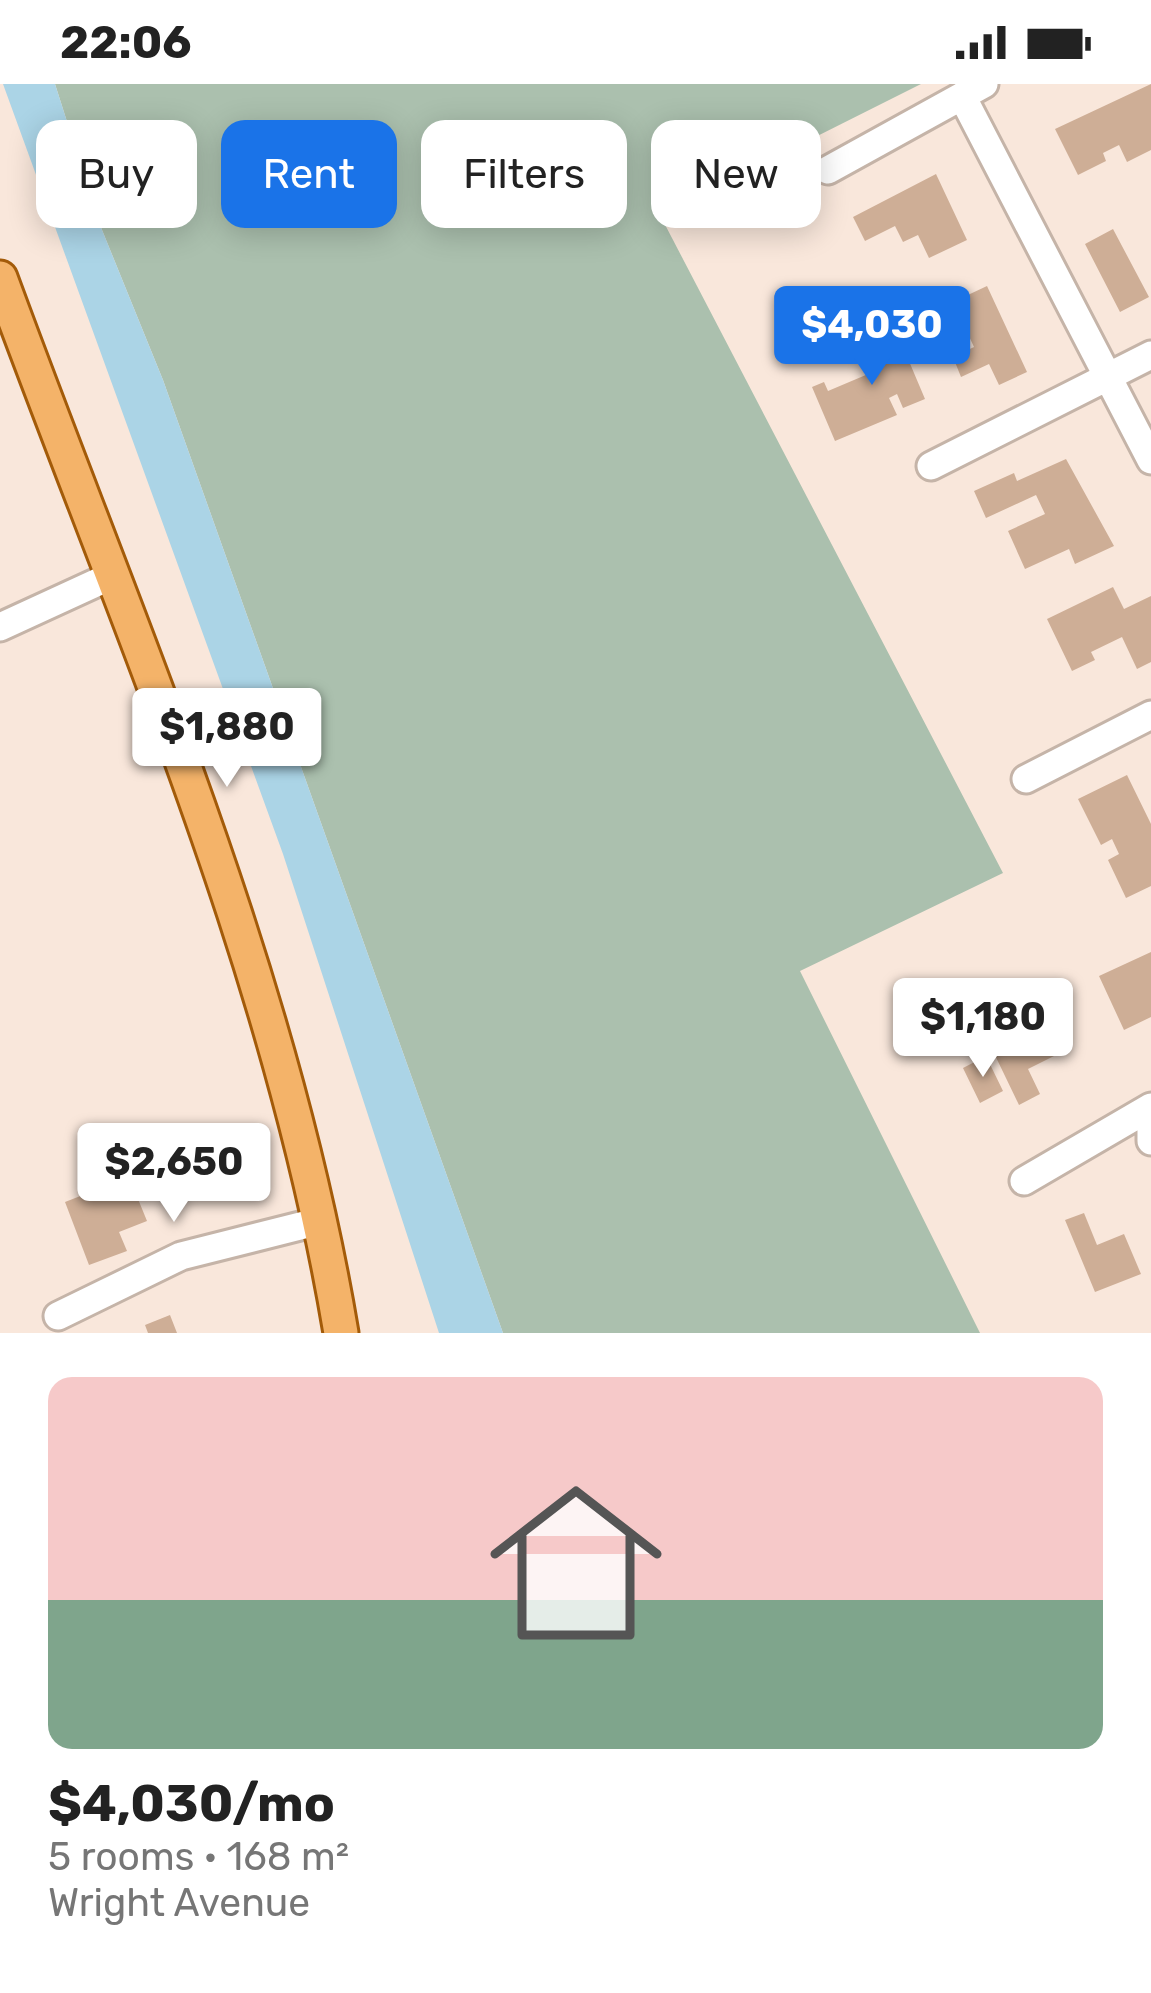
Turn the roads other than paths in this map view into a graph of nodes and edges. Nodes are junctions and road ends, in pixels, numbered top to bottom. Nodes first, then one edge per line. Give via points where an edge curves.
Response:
1 (973, 90) edge
2 (828, 170) dead end
3 (0, 278) edge
4 (1151, 355) edge
5 (1108, 377) junction
6 (1151, 460) edge
7 (932, 466) dead end
8 (111, 576) junction
9 (0, 627) edge
10 (1151, 715) edge
11 (1026, 779) dead end
12 (1151, 1111) edge
13 (1151, 1142) edge
14 (1024, 1181) dead end
15 (320, 1221) junction
16 (58, 1316) dead end
17 (341, 1333) edge

1 - 2 street
1 - 5 street
3 - 8 main road
4 - 5 street
5 - 6 street
5 - 7 street
8 - 9 street
8 - 15 main road via 261,986
10 - 11 street
12 - 13 street
12 - 14 street
15 - 16 street via 181,1256
15 - 17 main road

